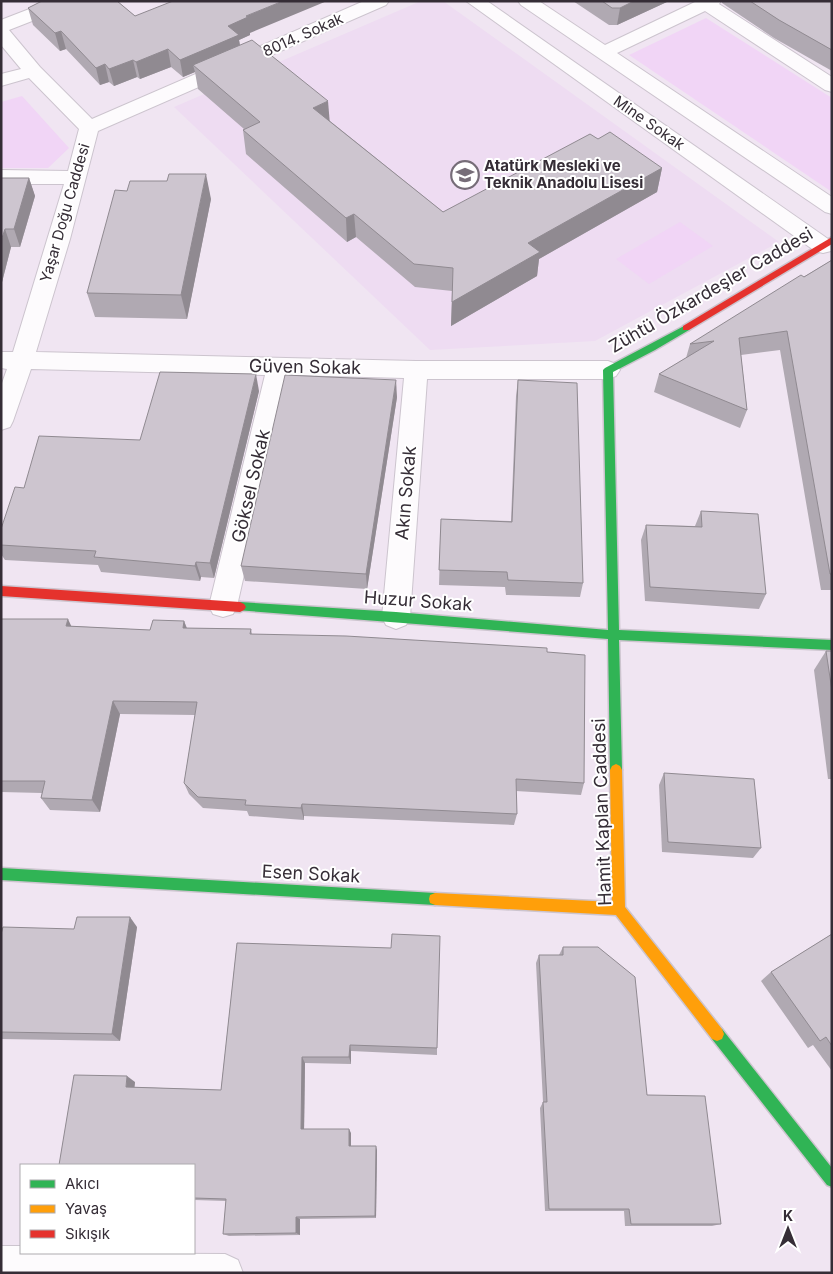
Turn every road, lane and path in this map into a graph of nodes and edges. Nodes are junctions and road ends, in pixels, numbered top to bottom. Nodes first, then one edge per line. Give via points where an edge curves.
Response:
1 (67, 1) edge
2 (380, 1) edge
3 (475, 1) edge
4 (527, 1) edge
5 (709, 3) edge
6 (1, 27) edge
7 (1, 33) edge
8 (605, 52) junction
9 (33, 71) junction
10 (1, 80) edge
11 (832, 86) edge
12 (89, 128) junction
13 (1, 177) edge
14 (77, 178) junction
15 (832, 207) edge
16 (827, 243) edge
17 (12, 360) edge
18 (280, 367) junction
19 (416, 370) junction
20 (608, 370) junction
21 (1, 421) edge
22 (1, 591) edge
23 (223, 606) junction
24 (396, 617) junction
25 (614, 635) junction
26 (832, 645) edge
27 (1, 874) edge
28 (619, 909) junction
29 (832, 1180) edge
30 (1, 1264) edge
31 (75, 1270) edge
32 (225, 1273) edge

1 - 6 street
2 - 12 street, 8014. Sokak
3 - 16 street, Mine Sokak
4 - 8 street, Mine Sokak
5 - 8 street
5 - 11 street
7 - 9 street, Yaşar Doğu Caddesi
8 - 15 street, Mine Sokak
9 - 10 street
9 - 12 street, Yaşar Doğu Caddesi
12 - 14 street, Yaşar Doğu Caddesi
13 - 14 street
14 - 17 street, Yaşar Doğu Caddesi
16 - 20 street, Zühtü Özkardeşler Caddesi via 652,348
17 - 18 street, Güven Sokak
17 - 21 street, Yaşar Doğu Caddesi
18 - 19 street, Güven Sokak
18 - 23 street, Göksel Sokak
19 - 20 street, Güven Sokak
19 - 24 street, Akın Sokak
20 - 25 street, Hamit Kaplan Caddesi
22 - 23 street, Huzur Sokak
23 - 24 street, Huzur Sokak
24 - 25 street, Huzur Sokak
25 - 26 street, Huzur Sokak
25 - 28 street, Hamit Kaplan Caddesi
27 - 28 street, Esen Sokak
28 - 29 street, Hamit Kaplan Caddesi
30 - 31 street
31 - 32 street

